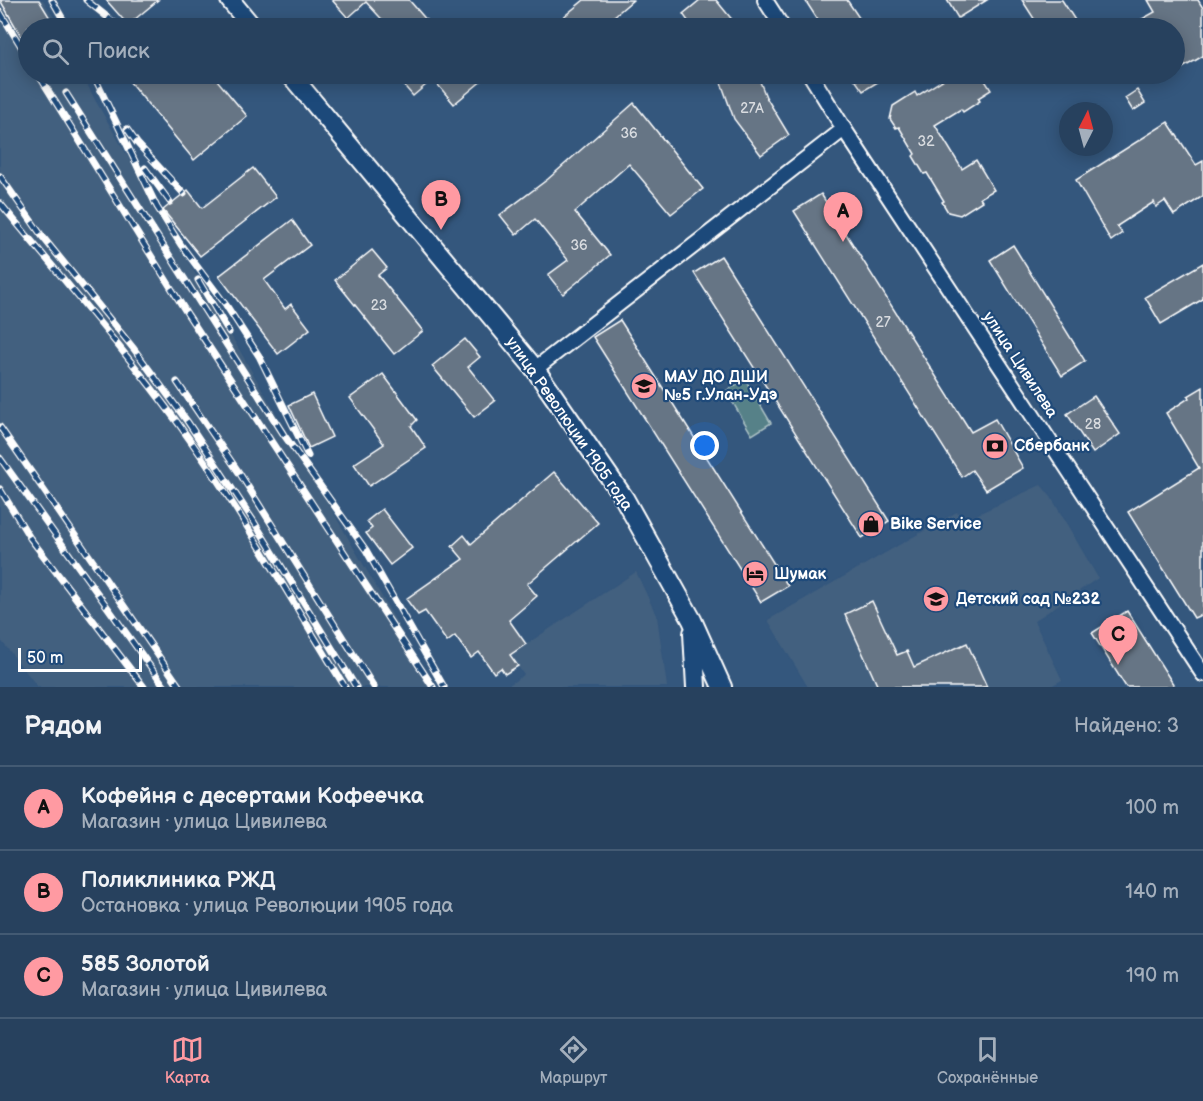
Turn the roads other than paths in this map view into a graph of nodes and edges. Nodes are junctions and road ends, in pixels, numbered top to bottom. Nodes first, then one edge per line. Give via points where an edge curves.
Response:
1 (230, 0) edge
2 (765, 0) edge
3 (245, 18) edge
4 (777, 18) edge
5 (298, 84) edge
6 (816, 84) edge
7 (844, 129) junction
8 (534, 369) junction
9 (692, 620) junction
10 (1203, 674) edge
11 (696, 687) edge
12 (722, 687) edge

1 - 3 main road
2 - 4 street
5 - 8 main road, улица Революции 1905 года
6 - 7 street, улица Цивилева
7 - 8 street
7 - 10 street, улица Цивилева
8 - 9 main road, улица Революции 1905 года via 624,498
9 - 11 main road, улица Революции 1905 года
9 - 12 main road, улица Революции 1905 года

